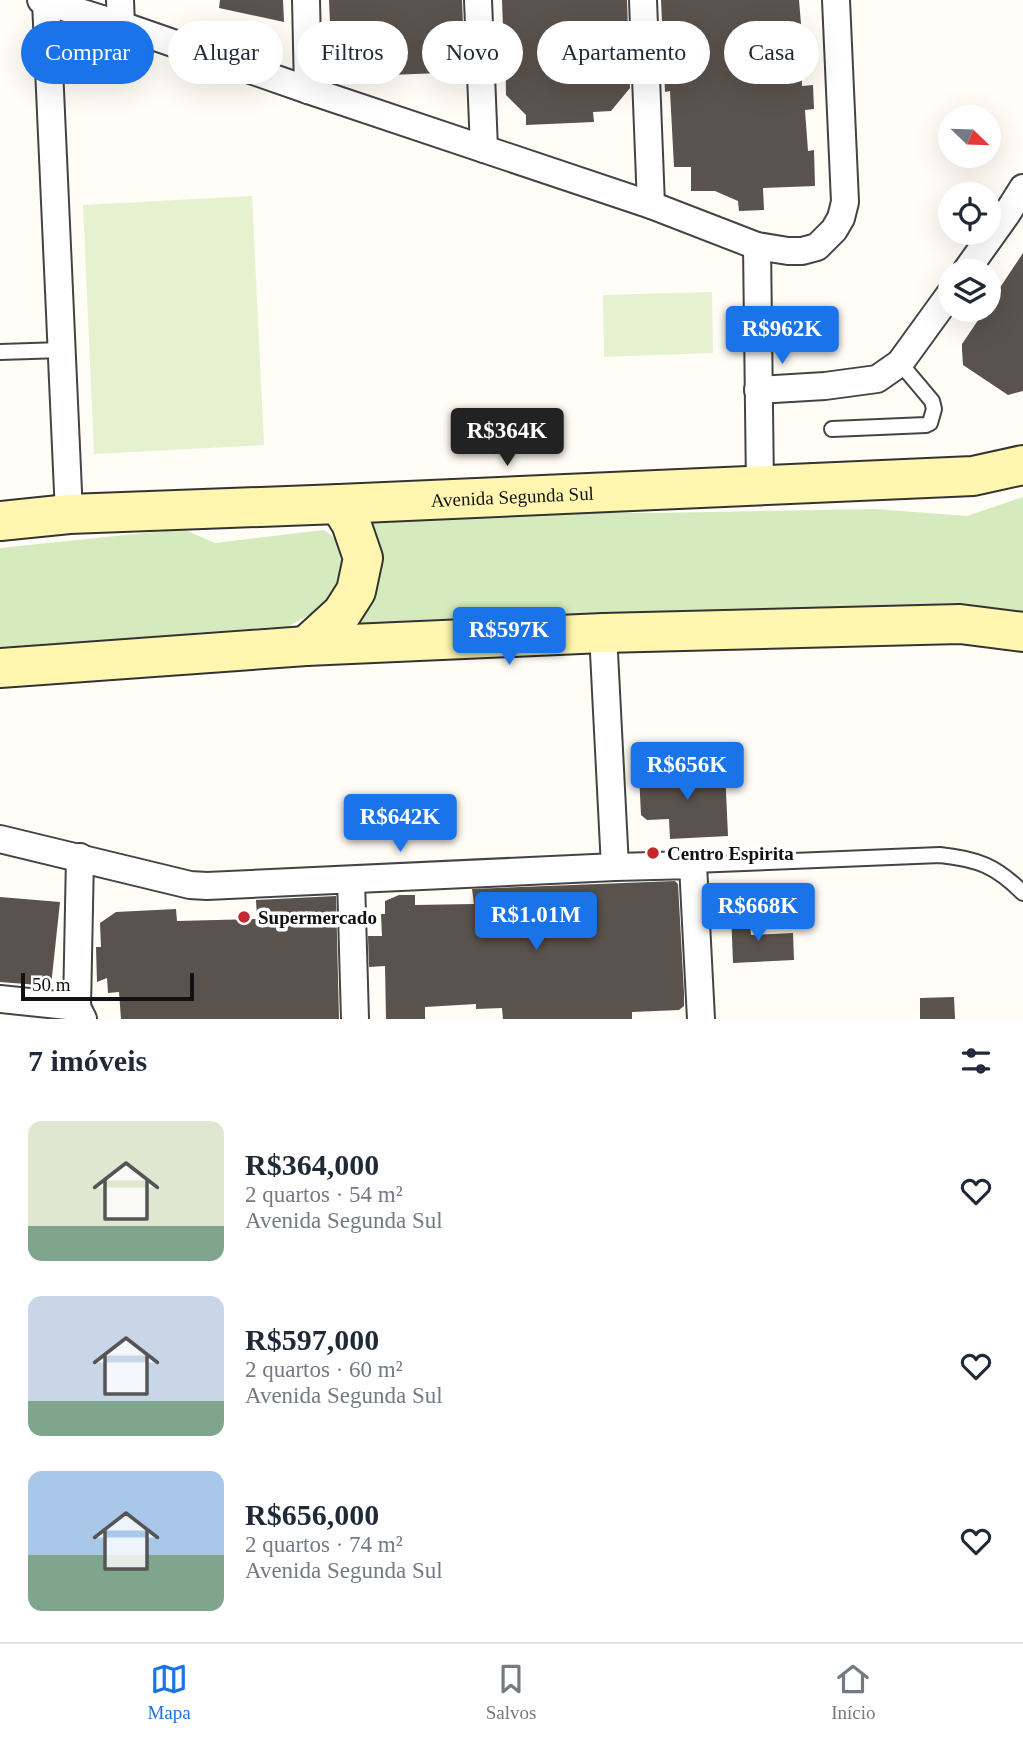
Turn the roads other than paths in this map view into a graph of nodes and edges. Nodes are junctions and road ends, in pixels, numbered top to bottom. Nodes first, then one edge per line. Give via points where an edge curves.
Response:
1 (306, 0) edge
2 (478, 0) edge
3 (643, 0) edge
4 (836, 0) edge
5 (43, 1) edge
6 (120, 13) edge
7 (308, 90) junction
8 (484, 149) junction
9 (1023, 188) edge
10 (651, 205) junction
11 (757, 246) junction
12 (975, 259) edge
13 (938, 311) edge
14 (62, 350) junction
15 (0, 352) edge
16 (900, 363) junction
17 (758, 390) junction
18 (832, 429) dead end
19 (1023, 465) edge
20 (760, 487) junction
21 (339, 505) junction
22 (69, 514) junction
23 (0, 521) edge
24 (1023, 632) edge
25 (603, 634) junction
26 (306, 646) junction
27 (0, 668) edge
28 (0, 839) edge
29 (80, 858) junction
30 (693, 865) junction
31 (615, 867) junction
32 (351, 880) junction
33 (1023, 893) edge
34 (0, 999) edge
35 (80, 1013) edge
36 (355, 1019) edge
37 (701, 1019) edge

1 - 7 street
2 - 8 street
3 - 10 street
4 - 11 street via 845,202 841,218 817,247 788,251
5 - 6 street
5 - 14 street
6 - 7 street
7 - 8 street
8 - 10 street
9 - 12 street
10 - 11 street
11 - 17 street
13 - 16 street
14 - 15 lane
14 - 22 street
16 - 17 street via 877,379
16 - 18 lane via 933,401 930,423
17 - 20 street
19 - 20 main road, Avenida Segunda Sul via 973,476
20 - 21 main road, Avenida Segunda Sul
21 - 22 main road, Avenida Segunda Sul
21 - 26 main road via 351,523 363,558 356,591 342,613
22 - 23 main road, Avenida Segunda Sul
24 - 25 main road via 960,624
25 - 26 main road
25 - 31 street
26 - 27 main road
28 - 29 street
29 - 32 street via 190,885
29 - 35 street
30 - 31 street
30 - 33 lane via 940,855 986,864
30 - 37 street
31 - 32 street
32 - 36 street
34 - 35 street

